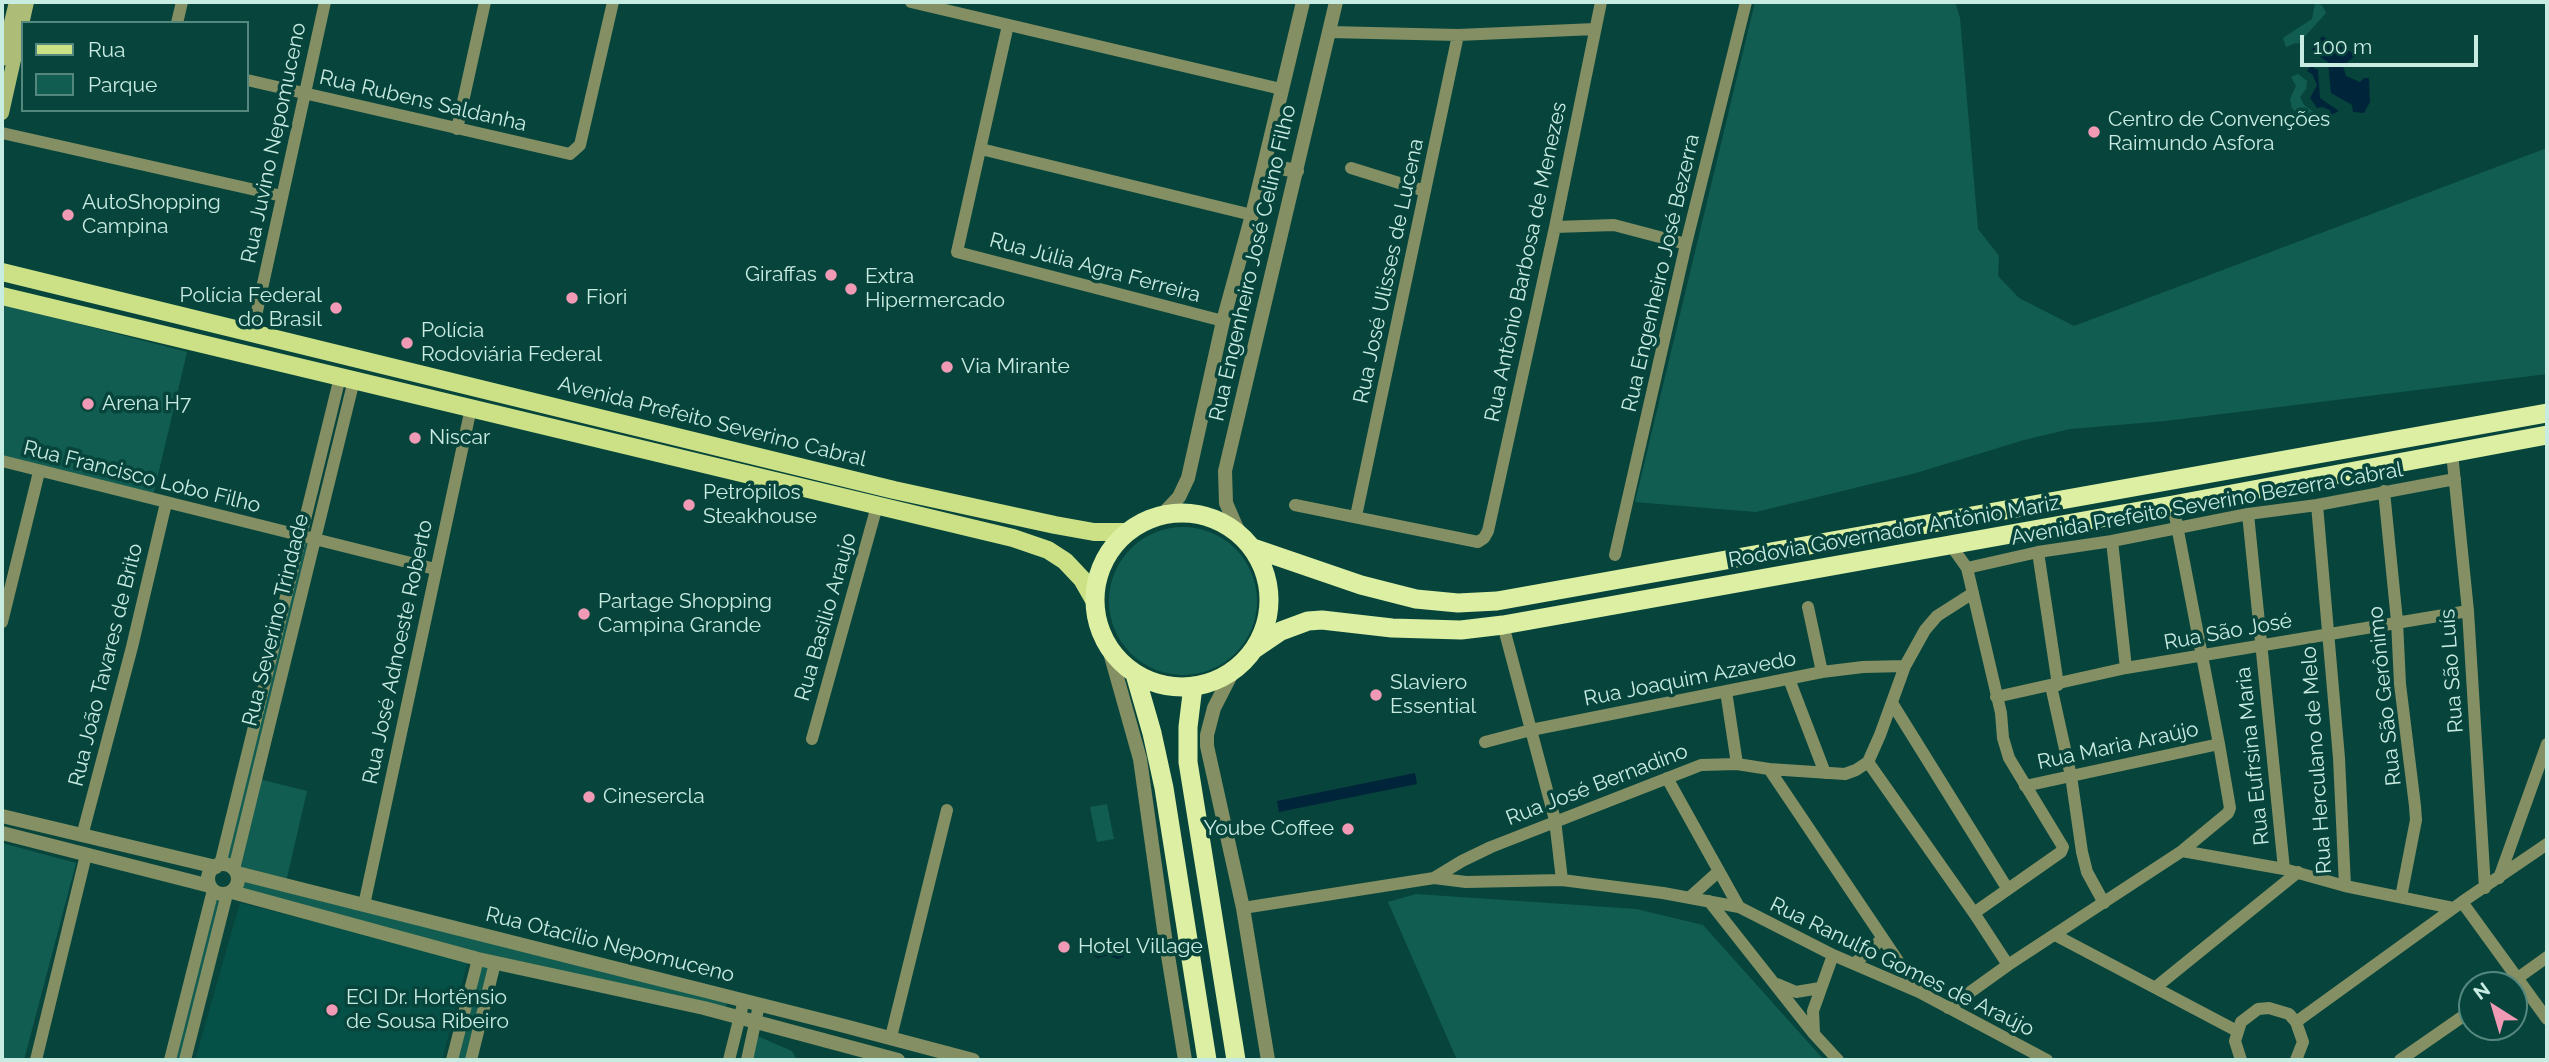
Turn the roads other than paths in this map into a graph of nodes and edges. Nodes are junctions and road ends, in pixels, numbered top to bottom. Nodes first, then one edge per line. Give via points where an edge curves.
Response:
1 (16, 2) edge
2 (27, 2) edge
3 (182, 2) edge
4 (325, 2) edge
5 (485, 2) edge
6 (613, 2) edge
7 (911, 2) edge
8 (1303, 2) edge
9 (1336, 2) edge
10 (1601, 2) edge
11 (1746, 2) edge
12 (177, 21) edge
13 (1008, 25) junction
14 (1595, 29) junction
15 (14, 30) edge
16 (1329, 32) junction
17 (1458, 35) junction
18 (2, 59) edge
19 (248, 80) edge
20 (1281, 89) junction
21 (305, 93) junction
22 (2, 113) edge
23 (457, 130) junction
24 (2, 133) edge
25 (981, 149) junction
26 (1264, 166) junction
27 (1351, 168) dead end
28 (1297, 171) junction
29 (1425, 191) junction
30 (282, 196) junction
31 (1252, 215) junction
32 (1555, 227) junction
33 (1686, 244) junction
34 (2, 272) edge
35 (2, 296) edge
36 (1223, 321) junction
37 (252, 334) junction
38 (347, 379) junction
39 (471, 408) junction
40 (2547, 413) edge
41 (2547, 435) edge
42 (2452, 453) junction
43 (2, 461) edge
44 (39, 472) junction
45 (316, 473) junction
46 (332, 476) junction
47 (2455, 479) junction
48 (2384, 491) junction
49 (166, 503) junction
50 (1295, 505) dead end
51 (2173, 505) junction
52 (2317, 505) junction
53 (877, 506) junction
54 (2248, 514) junction
55 (1162, 515) junction
56 (1356, 516) junction
57 (2177, 528) junction
58 (1128, 532) junction
59 (1238, 533) junction
60 (301, 537) junction
61 (317, 540) junction
62 (2112, 541) junction
63 (1950, 544) junction
64 (1253, 548) junction
65 (2038, 552) junction
66 (1615, 555) dead end
67 (1967, 568) junction
68 (435, 569) junction
69 (1973, 593) junction
70 (1094, 600) junction
71 (1808, 607) dead end
72 (2468, 611) junction
73 (2397, 621) junction
74 (2, 622) edge
75 (1503, 625) junction
76 (2328, 633) junction
77 (2260, 647) junction
78 (1109, 649) junction
79 (1253, 650) junction
80 (2202, 656) junction
81 (1905, 666) junction
82 (2126, 668) junction
83 (1234, 669) junction
84 (1822, 672) junction
85 (1135, 674) junction
86 (1789, 679) junction
87 (2054, 685) junction
88 (1193, 686) junction
89 (1727, 691) junction
90 (1996, 697) junction
91 (1892, 703) junction
92 (1531, 730) junction
93 (813, 739) dead end
94 (1485, 742) dead end
95 (2220, 744) junction
96 (2547, 744) edge
97 (1868, 762) junction
98 (1737, 764) junction
99 (1769, 769) junction
100 (1825, 773) junction
101 (2071, 776) junction
102 (1667, 778) junction
103 (2025, 786) junction
104 (947, 810) dead end
105 (2, 816) edge
106 (1555, 820) junction
107 (2, 833) edge
108 (82, 836) junction
109 (2547, 844) edge
110 (2182, 851) junction
111 (86, 855) junction
112 (227, 868) junction
113 (2284, 869) junction
114 (1718, 871) junction
115 (2298, 872) junction
116 (2499, 877) junction
117 (1434, 878) junction
118 (1562, 880) junction
119 (2345, 886) junction
120 (2007, 888) junction
121 (2485, 888) junction
122 (220, 890) junction
123 (2401, 897) junction
124 (1689, 898) junction
125 (1709, 901) junction
126 (2104, 903) junction
127 (364, 905) junction
128 (2458, 905) junction
129 (1739, 907) junction
130 (1243, 908) junction
131 (1974, 912) junction
132 (1725, 922) junction
133 (2055, 935) junction
134 (1882, 939) junction
135 (1833, 955) junction
136 (2547, 957) edge
137 (478, 959) junction
138 (495, 963) junction
139 (1854, 964) junction
140 (2008, 965) junction
141 (2505, 971) edge
142 (2528, 971) edge
143 (1771, 980) junction
144 (2156, 987) junction
145 (1820, 988) junction
146 (1919, 992) junction
147 (2528, 998) edge
148 (744, 1000) junction
149 (759, 1005) junction
150 (1948, 1008) junction
151 (739, 1018) junction
152 (2547, 1019) edge
153 (2458, 1020) edge
154 (2296, 1022) junction
155 (756, 1024) junction
156 (2237, 1031) junction
157 (1814, 1034) junction
158 (891, 1037) junction
159 (36, 1060) edge
160 (170, 1060) edge
161 (186, 1060) edge
162 (452, 1060) edge
163 (471, 1060) edge
164 (729, 1060) edge
165 (747, 1060) edge
166 (898, 1060) edge
167 (973, 1060) edge
168 (1185, 1060) edge
169 (1207, 1060) edge
170 (1236, 1060) edge
171 (1268, 1060) edge
172 (1838, 1060) edge
173 (2048, 1060) edge
174 (2241, 1060) edge
175 (2296, 1060) edge
176 (2400, 1060) edge

1 - 15 main road
2 - 15 main road
3 - 12 street
4 - 21 street, Rua Juvino Nepomuceno
5 - 23 street
6 - 23 street, Rua Rubens Saldanha via 580,145 570,154
7 - 13 street
8 - 20 street, Rua Engenheiro José Celino Filho
9 - 16 street, Rua Engenheiro José Celino Filho
10 - 14 street, Rua Antônio Barbosa de Menezes
11 - 33 street, Rua Engenheiro José Bezerra
13 - 20 street
13 - 25 street
14 - 17 street
14 - 32 street, Rua Antônio Barbosa de Menezes
15 - 18 main road
15 - 22 main road
16 - 17 street
16 - 28 street, Rua Engenheiro José Celino Filho
17 - 29 street, Rua José Ulisses de Lucena
19 - 21 street, Rua Rubens Saldanha
20 - 26 street, Rua Engenheiro José Celino Filho
21 - 23 street, Rua Rubens Saldanha
21 - 30 street, Rua Juvino Nepomuceno
24 - 30 street
25 - 31 street
25 - 36 street, Rua Júlia Agra Ferreira via 957,252
26 - 28 street
26 - 31 street, Rua Engenheiro José Celino Filho
27 - 29 street
28 - 59 street, Rua Engenheiro José Celino Filho via 1225,471 1226,503
29 - 56 street, Rua José Ulisses de Lucena
30 - 37 street, Rua Juvino Nepomuceno
31 - 36 street, Rua Engenheiro José Celino Filho
32 - 33 street via 1614,226
32 - 56 street, Rua Antônio Barbosa de Menezes via 1485,538 1478,542
33 - 66 street, Rua Engenheiro José Bezerra
34 - 37 main road, Avenida Prefeito Severino Cabral
35 - 38 main road, Avenida Prefeito Severino Cabral
36 - 55 street, Rua Engenheiro José Celino Filho via 1188,478 1179,497
37 - 58 main road, Avenida Prefeito Severino Cabral via 894,490 1094,532
38 - 39 main road, Avenida Prefeito Severino Cabral
38 - 45 street, Rua Severino Trindade
38 - 46 street, Rua Severino Trindade
39 - 53 main road, Avenida Prefeito Severino Cabral
39 - 68 street, Rua José Adnoeste Roberto
40 - 64 highway, Rodovia Governador Antônio Mariz via 1497,601 1416,598 1361,585
41 - 42 highway, Rodovia Governador Antônio Mariz
42 - 47 street, Rua São Luís
42 - 51 highway, Rodovia Governador Antônio Mariz
43 - 44 street, Rua Francisco Lobo Filho
44 - 49 street, Rua Francisco Lobo Filho
44 - 74 street
45 - 46 street
45 - 60 street, Rua Severino Trindade
46 - 61 street, Rua Severino Trindade
47 - 48 street, Avenida Prefeito Severino Bezerra Cabral
47 - 72 street, Rua São Luís
48 - 52 street, Avenida Prefeito Severino Bezerra Cabral
48 - 73 street, Rua São Gerônimo
49 - 60 street, Rua Francisco Lobo Filho
49 - 108 street, Rua João Tavares de Brito
50 - 56 street
51 - 57 street
51 - 63 highway, Rodovia Governador Antônio Mariz
52 - 54 street, Avenida Prefeito Severino Bezerra Cabral
52 - 76 street, Rua Herculano de Melo
53 - 70 main road, Avenida Prefeito Severino Cabral via 1048,550 1082,579
53 - 93 street, Rua Basilio Araujo
54 - 57 street, Avenida Prefeito Severino Bezerra Cabral
54 - 77 street, Rua Eufrsina Maria
55 - 58 highway
55 - 59 highway via 1189,513 1215,519
57 - 62 street, Avenida Prefeito Severino Bezerra Cabral
57 - 80 street
58 - 70 highway via 1103,562
59 - 64 highway
60 - 61 street, Rua Francisco Lobo Filho
60 - 112 street, Rua Severino Trindade
61 - 68 street, Rua Francisco Lobo Filho
61 - 112 street, Rua Severino Trindade
62 - 65 street, Avenida Prefeito Severino Bezerra Cabral
62 - 82 street
63 - 67 street
63 - 75 highway, Rodovia Governador Antônio Mariz
64 - 79 highway via 1265,573 1269,599 1265,626
65 - 67 street, Avenida Prefeito Severino Bezerra Cabral
65 - 87 street
67 - 69 street
68 - 127 street, Rua José Adnoeste Roberto
69 - 81 street via 1937,616
69 - 90 street
70 - 78 highway
71 - 84 street
72 - 73 street, Rua São José
72 - 121 street, Rua São Luís
73 - 76 street, Rua São José
73 - 123 street, Rua São Gerônimo via 2416,812
75 - 79 highway, Rodovia Governador Antônio Mariz via 1461,630 1308,621 1281,631
75 - 92 street
76 - 77 street, Rua São José
76 - 119 street, Rua Herculano de Melo
77 - 80 street, Rua São José
77 - 113 street, Rua Eufrsina Maria
78 - 85 highway
78 - 168 street via 1140,759
79 - 83 highway
80 - 82 street, Rua São José
80 - 95 street
81 - 84 street, Rua Joaquim Azavedo
81 - 91 street
82 - 87 street, Rua São José
83 - 88 highway
83 - 130 street via 1214,708 1207,734
84 - 86 street, Rua Joaquim Azavedo
85 - 88 highway via 1163,684
85 - 169 highway via 1164,788
86 - 89 street, Rua Joaquim Azavedo
86 - 100 street
87 - 90 street, Rua São José
87 - 101 street
88 - 170 highway via 1188,762
89 - 92 street, Rua Joaquim Azavedo
89 - 98 street
90 - 103 street via 2009,758
91 - 97 street
91 - 120 street
92 - 94 street, Rua Joaquim Azavedo
92 - 106 street
95 - 101 street, Rua Maria Araújo
95 - 110 street via 2230,808
96 - 116 street
97 - 100 street, Rua José Bernadino via 1845,774
97 - 131 street
98 - 99 street, Rua José Bernadino
98 - 102 street, Rua José Bernadino via 1701,765
99 - 100 street, Rua José Bernadino
99 - 134 street
101 - 103 street, Rua Maria Araújo
101 - 126 street via 2087,872
102 - 106 street, Rua José Bernadino
102 - 114 street, Rua Ranulfo Gomes de Araújo
103 - 120 street via 2063,848
104 - 158 street
105 - 108 street, Rua Otacílio Nepomuceno
106 - 117 street, Rua José Bernadino
106 - 118 street
107 - 111 street, Rua Otacílio Nepomuceno
108 - 112 street, Rua Otacílio Nepomuceno
109 - 116 street
110 - 113 street
110 - 126 street
111 - 122 street, Rua Otacílio Nepomuceno
111 - 159 street
112 - 122 street via 209,877
112 - 122 street via 237,885
112 - 127 street, Rua Otacílio Nepomuceno
113 - 115 street
114 - 124 street
114 - 129 street, Rua Ranulfo Gomes de Araújo
115 - 119 street
115 - 144 street
116 - 121 street
117 - 118 street via 1466,883
117 - 130 street
118 - 124 street
119 - 123 street
120 - 131 street
121 - 128 street
122 - 137 street, Rua Otacílio Nepomuceno
122 - 160 street
122 - 161 street
123 - 128 street
124 - 125 street
125 - 129 street
125 - 132 street
126 - 133 street
127 - 148 street, Rua Otacílio Nepomuceno
128 - 141 street
128 - 154 street
129 - 132 street, Rua Ranulfo Gomes de Araújo
129 - 135 street, Rua Ranulfo Gomes de Araújo
130 - 171 street
131 - 140 street
132 - 143 street
133 - 140 street
133 - 144 street
134 - 139 street
134 - 146 street
135 - 139 street, Rua Ranulfo Gomes de Araújo
135 - 145 street
136 - 142 street
137 - 138 street, Rua Otacílio Nepomuceno
137 - 162 street
138 - 151 street, Rua Otacílio Nepomuceno
138 - 163 street
139 - 146 street, Rua Ranulfo Gomes de Araújo
140 - 150 street
143 - 145 street via 1796,992
143 - 157 street
144 - 156 street
145 - 157 street via 1813,1012
146 - 150 street, Rua Ranulfo Gomes de Araújo
147 - 152 street
148 - 149 street, Rua Otacílio Nepomuceno
148 - 151 street
149 - 155 street
149 - 158 street, Rua Otacílio Nepomuceno
150 - 173 street, Rua Ranulfo Gomes de Araújo
151 - 155 street, Rua Otacílio Nepomuceno
151 - 164 street
153 - 176 street
154 - 156 street via 2279,1009 2258,1009
154 - 175 street via 2302,1042
155 - 165 street
155 - 166 street, Rua Otacílio Nepomuceno
156 - 174 street via 2236,1051
157 - 172 street
158 - 167 street, Rua Otacílio Nepomuceno

